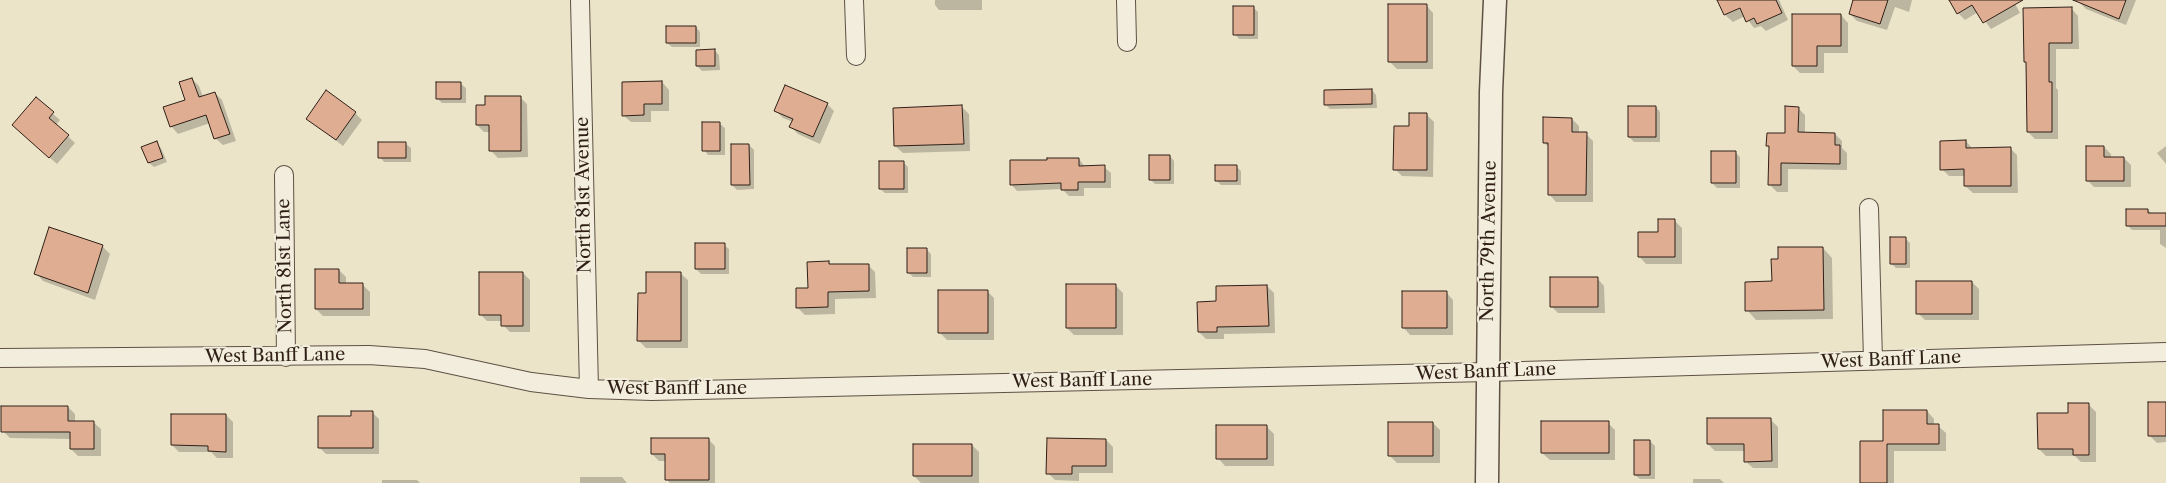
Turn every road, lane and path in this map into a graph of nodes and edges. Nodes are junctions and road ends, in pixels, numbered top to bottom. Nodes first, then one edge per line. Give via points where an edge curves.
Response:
1 (580, 0) edge
2 (854, 0) edge
3 (1126, 0) edge
4 (1495, 0) edge
5 (1126, 42) dead end
6 (856, 56) dead end
7 (284, 175) dead end
8 (1869, 208) dead end
9 (2166, 352) edge
10 (286, 357) junction
11 (0, 358) edge
12 (1873, 361) junction
13 (1488, 372) junction
14 (589, 389) junction
15 (1487, 483) edge

1 - 14 street, North 81st Avenue
2 - 6 street
3 - 5 street
4 - 13 street, North 79th Avenue
7 - 10 street, North 81st Lane
8 - 12 street
9 - 12 street, West Banff Lane
10 - 11 street, West Banff Lane
10 - 14 street, West Banff Lane via 369,355 425,359 531,382
12 - 13 street, West Banff Lane
13 - 14 street, West Banff Lane via 652,391
13 - 15 street, North 79th Avenue

